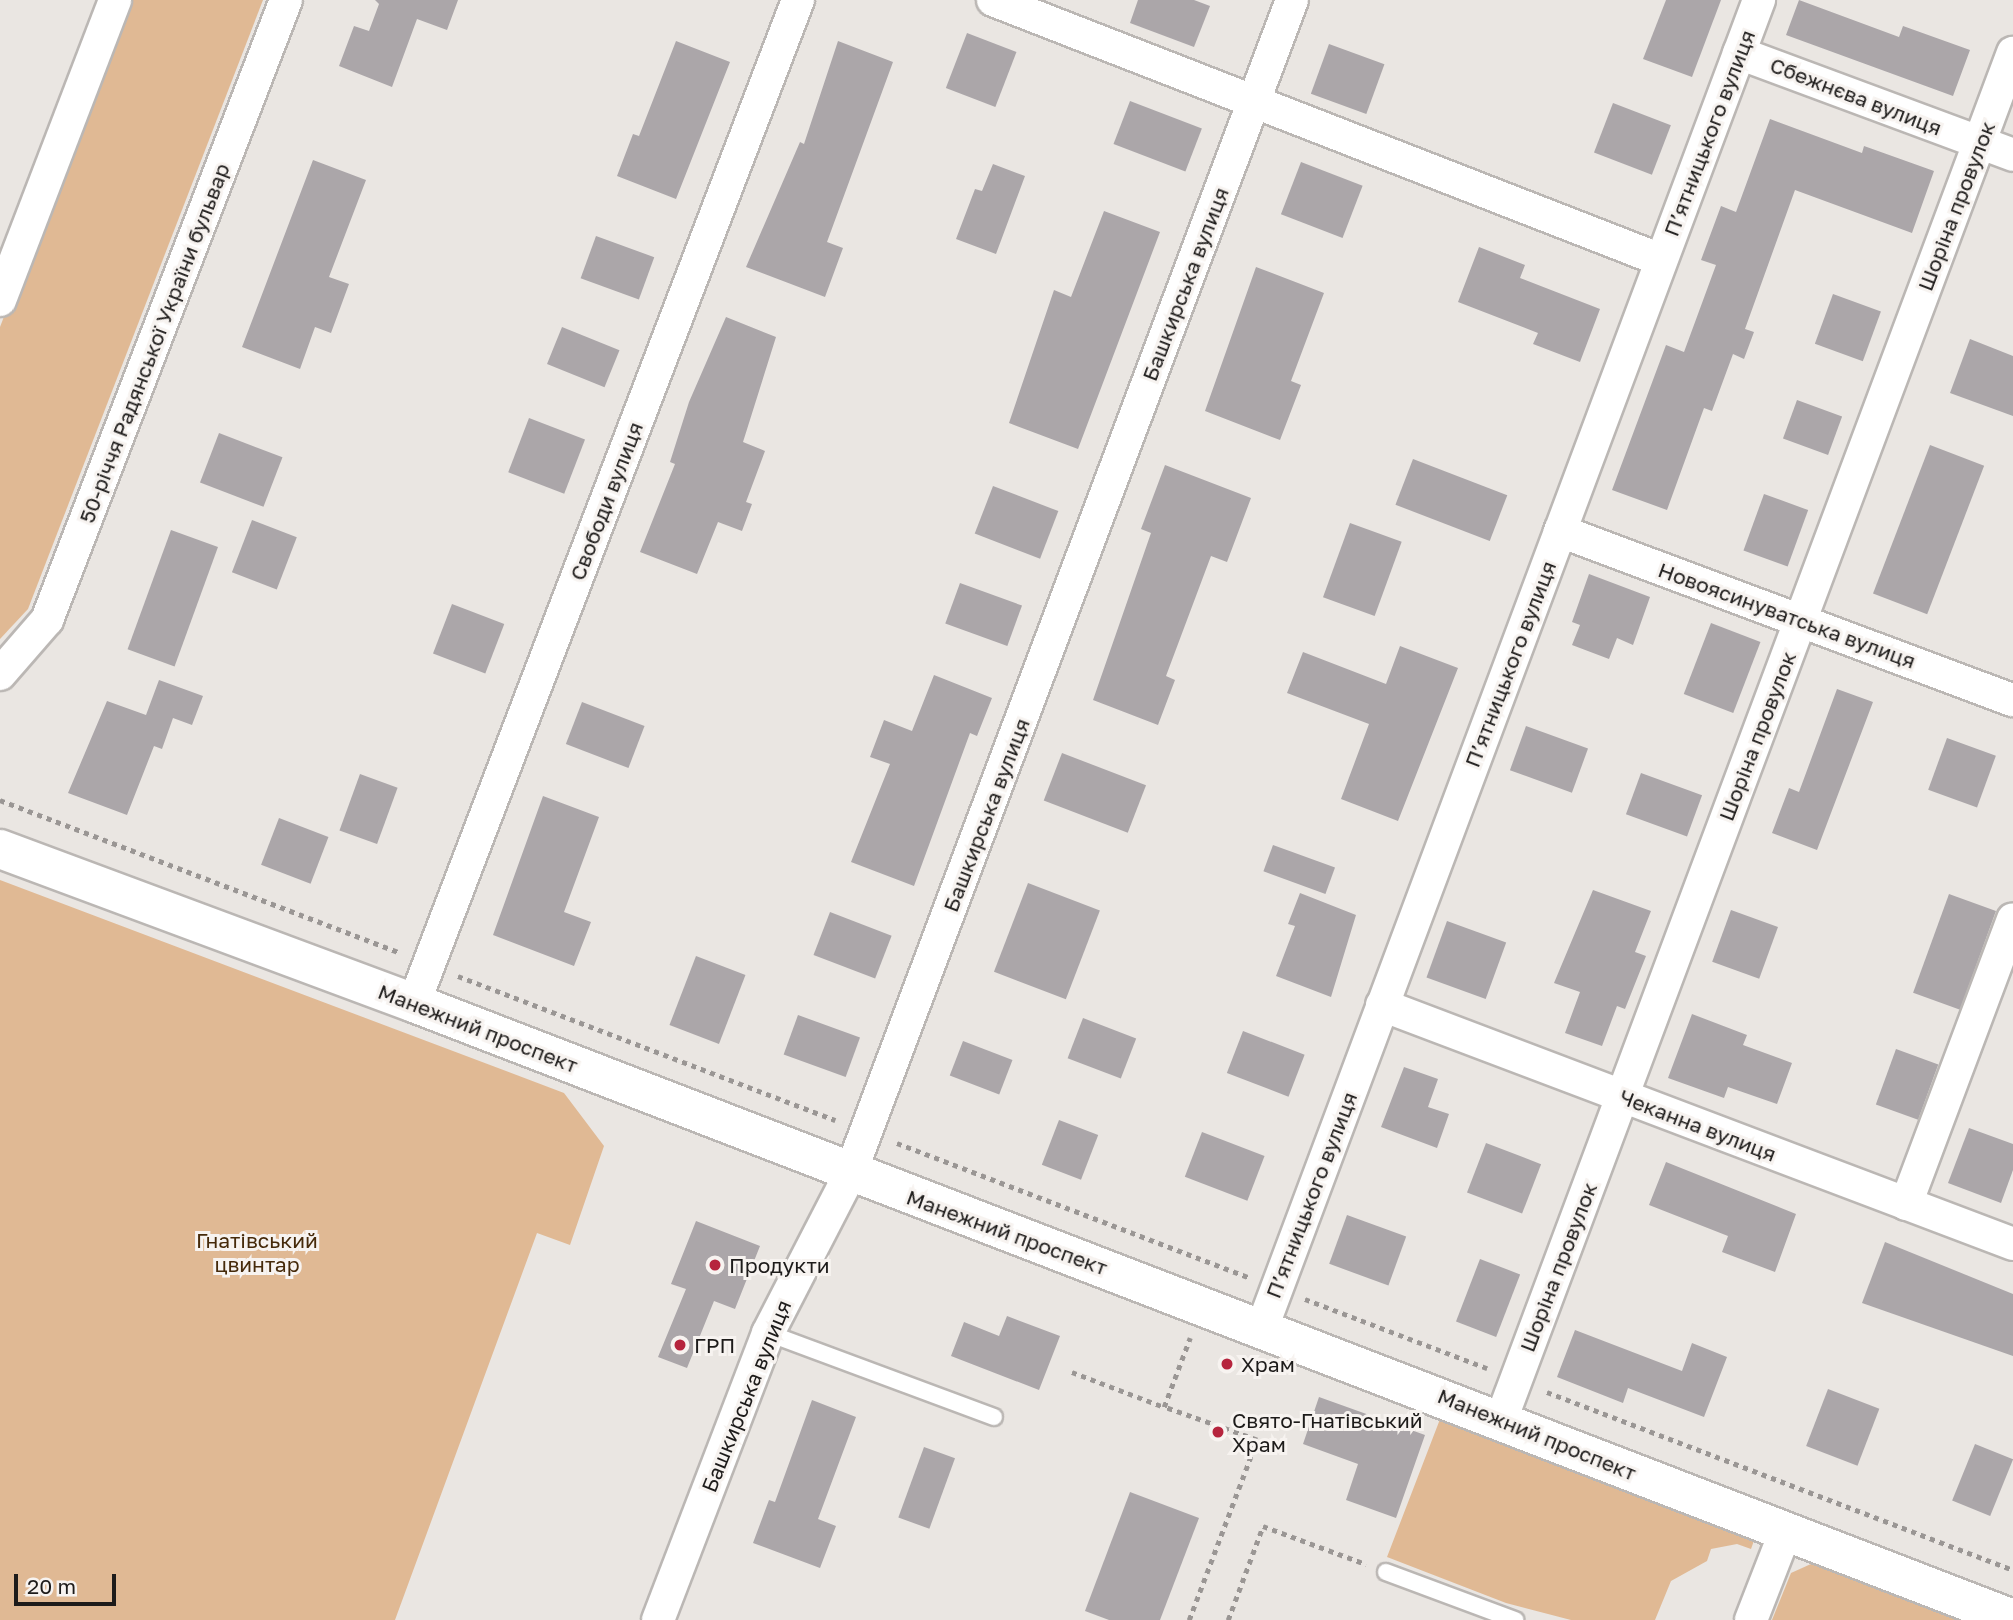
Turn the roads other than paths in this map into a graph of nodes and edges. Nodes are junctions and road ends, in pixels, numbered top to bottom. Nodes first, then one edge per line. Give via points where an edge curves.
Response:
1 (115, 0) edge
2 (286, 0) edge
3 (798, 0) edge
4 (993, 0) edge
5 (1292, 0) edge
6 (1759, 0) edge
7 (1739, 52) junction
8 (2013, 53) edge
9 (1254, 102) junction
10 (1980, 142) junction
11 (2013, 155) edge
12 (1661, 260) junction
13 (0, 300) edge
14 (1560, 531) junction
15 (1800, 621) junction
16 (0, 674) edge
17 (2013, 700) edge
18 (0, 849) edge
19 (2013, 919) edge
20 (414, 1003) junction
21 (1382, 1005) junction
22 (1622, 1096) junction
23 (850, 1174) junction
24 (1906, 1204) junction
25 (2013, 1244) edge
26 (1262, 1328) junction
27 (768, 1333) junction
28 (994, 1417) dead end
29 (1501, 1420) junction
30 (1785, 1533) junction
31 (1386, 1572) road end
32 (2013, 1619) edge
33 (658, 1620) edge
34 (1515, 1620) edge
35 (1751, 1620) edge

1 - 13 street
2 - 16 street, 50-річчя Радянської України бульвар via 47,620
3 - 20 street, Свободи вулиця
4 - 9 street
5 - 9 street, Башкирська вулиця
6 - 7 street, П’ятницького вулиця
7 - 10 street, Сбежнєва вулиця
7 - 12 street, П’ятницького вулиця
8 - 10 street, Шоріна провулок
9 - 12 street
9 - 23 street, Башкирська вулиця
10 - 11 street, Сбежнєва вулиця
10 - 15 street, Шоріна провулок
12 - 14 street, П’ятницького вулиця
14 - 15 street, Новоясинуватська вулиця
14 - 21 street, П’ятницького вулиця
15 - 17 street, Новоясинуватська вулиця
15 - 22 street, Шоріна провулок
18 - 20 street, Манежний проспект
19 - 24 street
20 - 23 street, Манежний проспект
21 - 22 street, Чеканна вулиця
21 - 26 street, П’ятницького вулиця
22 - 24 street, Чеканна вулиця
22 - 29 street, Шоріна провулок
23 - 26 street, Манежний проспект
23 - 27 street, Башкирська вулиця
24 - 25 street, Чеканна вулиця
26 - 29 street, Манежний проспект
27 - 28 lane
27 - 33 street, Башкирська вулиця
29 - 30 street, Манежний проспект
30 - 32 street, Манежний проспект
30 - 35 street
31 - 34 lane

